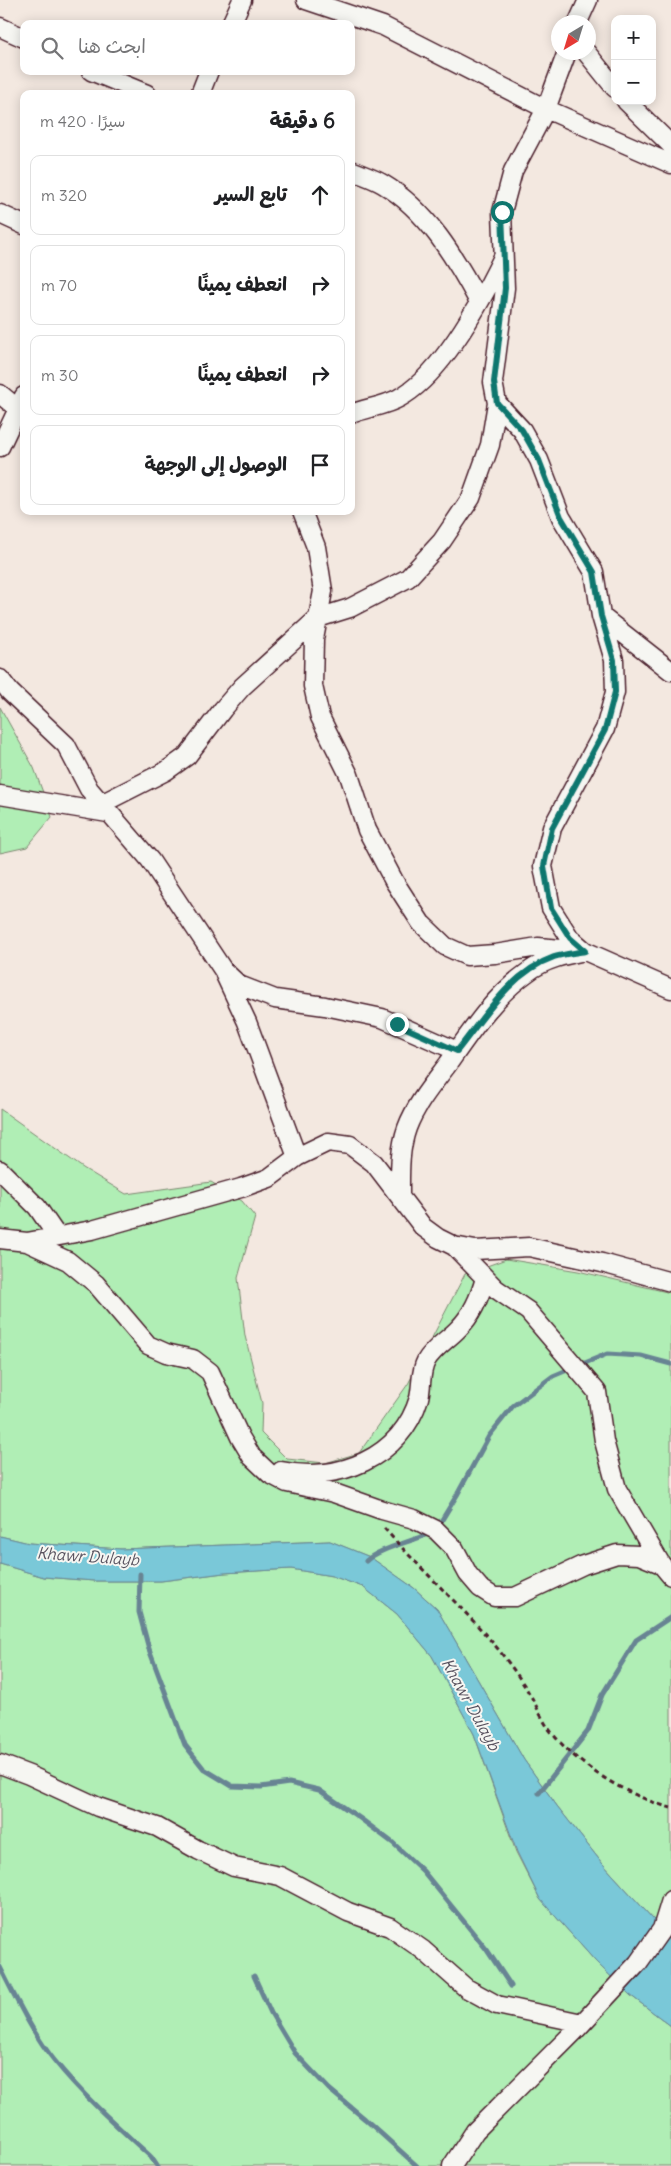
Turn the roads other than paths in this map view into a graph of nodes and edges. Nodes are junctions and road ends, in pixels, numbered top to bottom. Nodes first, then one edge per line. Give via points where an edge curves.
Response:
1 (242, 0) edge
2 (306, 0) edge
3 (588, 0) edge
4 (581, 15) edge
5 (233, 20) edge
6 (0, 27) edge
7 (20, 36) edge
8 (564, 60) edge
9 (592, 60) edge
10 (101, 75) edge
11 (207, 75) edge
12 (611, 83) edge
13 (137, 90) edge
14 (202, 90) edge
15 (630, 105) edge
16 (546, 109) junction
17 (671, 145) edge
18 (671, 164) edge
19 (355, 172) edge
20 (0, 214) edge
21 (20, 223) edge
22 (503, 256) junction
23 (479, 302) junction
24 (0, 394) edge
25 (20, 402) edge
26 (497, 403) junction
27 (355, 413) edge
28 (0, 447) edge
29 (304, 515) edge
30 (601, 616) junction
31 (318, 618) junction
32 (671, 671) edge
33 (0, 679) edge
34 (0, 795) edge
35 (104, 808) junction
36 (585, 951) junction
37 (223, 970) junction
38 (671, 989) edge
39 (457, 1051) junction
40 (297, 1157) junction
41 (0, 1170) edge
42 (400, 1196) junction
43 (57, 1236) junction
44 (0, 1238) edge
45 (27, 1242) junction
46 (454, 1246) junction
47 (485, 1278) junction
48 (671, 1282) edge
49 (264, 1468) junction
50 (666, 1570) edge
51 (0, 1764) edge
52 (671, 1900) edge
53 (582, 2023) junction
54 (452, 2166) edge

1 - 5 street
2 - 16 street via 383,26
3 - 4 street
6 - 7 street
8 - 16 street
9 - 12 street
10 - 13 street
11 - 14 street
15 - 17 street
16 - 18 street
16 - 22 street via 513,170 502,212
19 - 23 street via 383,184 413,207 460,266
20 - 21 street
22 - 23 street
22 - 26 street via 505,288 494,382
23 - 27 street via 427,376 399,399
24 - 25 street
25 - 28 street
26 - 30 street via 522,430 539,460 561,517 594,572
26 - 31 street via 490,445 471,498 442,541 408,578 350,608
29 - 31 street via 316,547 323,591
30 - 32 street
30 - 36 street via 614,660 615,692 605,730 552,828 544,866 551,908 570,938
31 - 35 street via 242,687 187,756
31 - 36 street via 314,639 314,686 320,717 349,775 367,830 421,924 445,946 467,956 538,947
33 - 35 street via 66,745 89,789
34 - 35 street
35 - 37 street via 150,860
36 - 38 street
36 - 39 street via 554,958 529,971 502,993
37 - 39 street via 239,985 274,998 382,1018
37 - 40 street via 247,1022
39 - 42 street via 418,1104 406,1129 400,1164
40 - 42 street via 328,1142 350,1145 374,1163
40 - 43 street via 269,1178 241,1188 92,1230
41 - 43 street via 37,1207
42 - 46 street via 423,1227
43 - 45 street
44 - 45 street
45 - 49 street via 68,1261 96,1284 148,1344 166,1354 193,1359 210,1372 240,1437 252,1457
46 - 47 street
46 - 48 street via 475,1250 528,1247 602,1262
47 - 49 street via 478,1301 460,1327 426,1360 419,1398 409,1421 391,1445 365,1463 337,1472 297,1474
47 - 50 street via 528,1311 597,1392 604,1440 617,1488
49 - 50 street via 287,1483 334,1493 414,1519 436,1530 454,1548 480,1588 494,1596 515,1597 583,1565 617,1554 639,1555
51 - 53 street via 98,1807 157,1827 234,1867 280,1876 348,1912 390,1927 423,1950 466,1988 497,2005
52 - 53 street via 662,1929 638,1963
53 - 54 street via 476,2131

